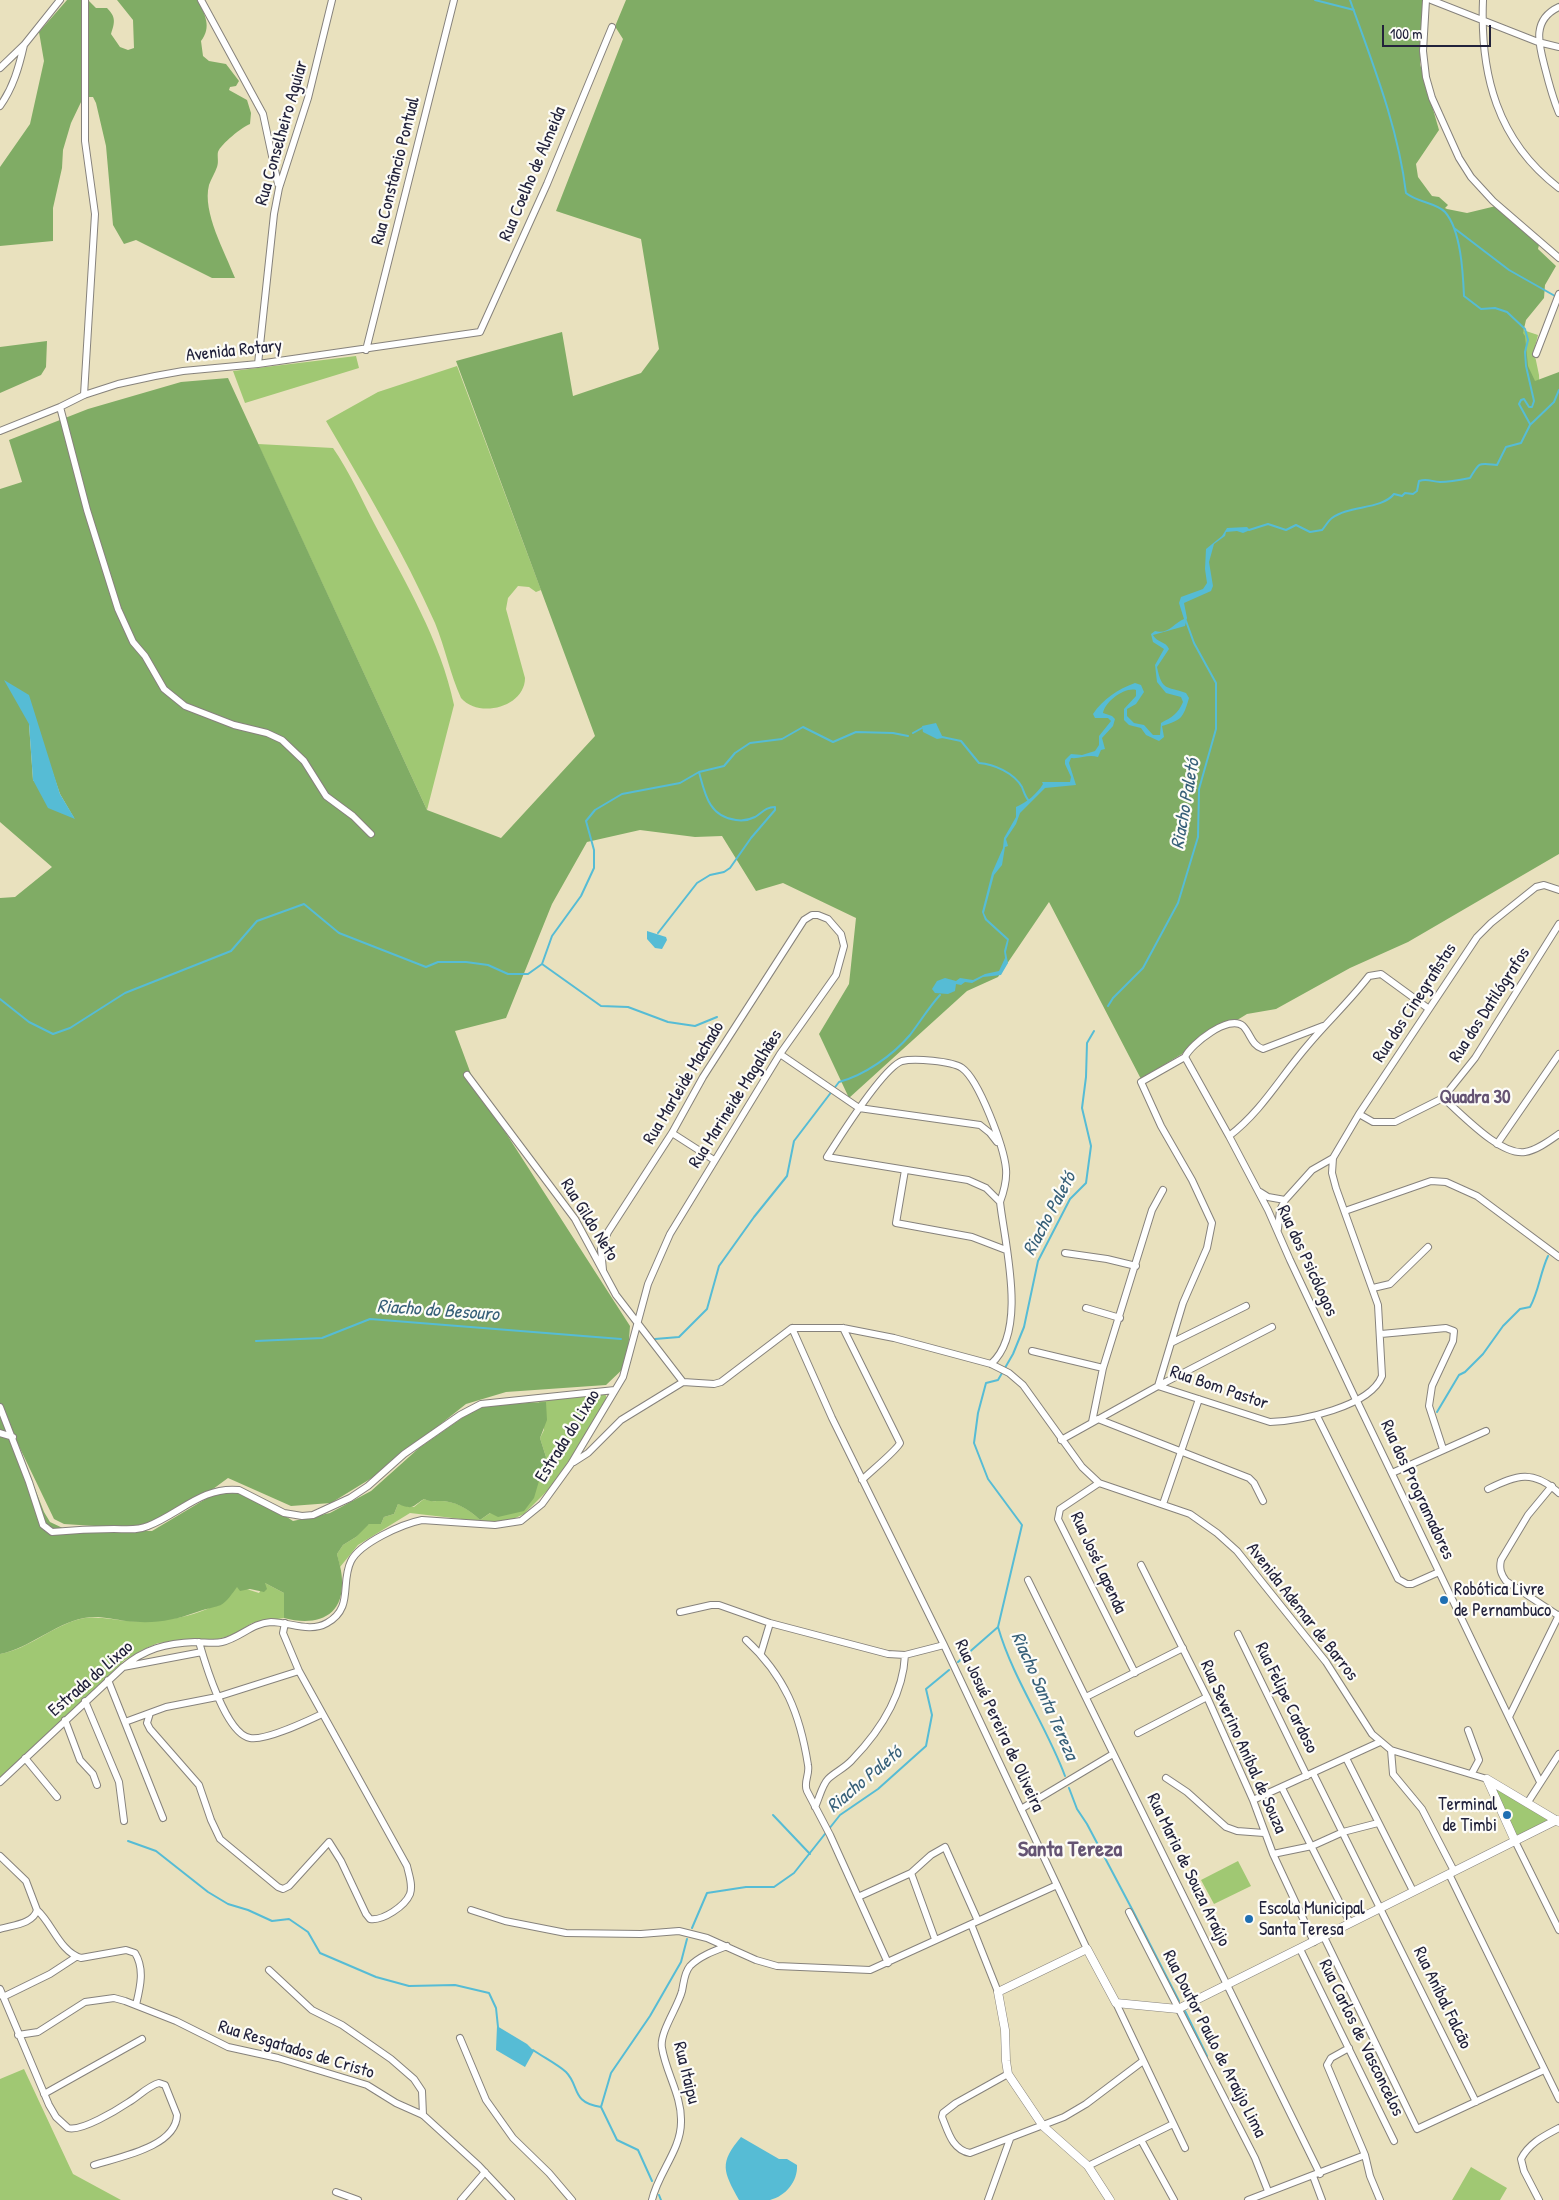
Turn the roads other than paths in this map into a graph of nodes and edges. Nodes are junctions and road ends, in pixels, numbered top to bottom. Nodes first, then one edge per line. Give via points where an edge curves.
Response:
1 (60, 0) edge
2 (85, 0) edge
3 (201, 0) edge
4 (332, 0) edge
5 (454, 0) edge
6 (1426, 0) edge
7 (1431, 0) edge
8 (1483, 0) edge
9 (1559, 7) edge
10 (1482, 20) junction
11 (612, 27) dead end
12 (1538, 42) junction
13 (24, 45) junction
14 (1559, 48) edge
15 (0, 68) edge
16 (0, 106) edge
17 (1559, 113) edge
18 (279, 188) junction
19 (1559, 188) edge
20 (1559, 258) edge
21 (1558, 296) edge
22 (480, 332) joint
23 (366, 350) junction
24 (1536, 354) dead end
25 (258, 364) junction
26 (84, 395) junction
27 (60, 407) junction
28 (0, 431) edge
29 (371, 834) dead end
30 (1559, 890) edge
31 (808, 917) joint
32 (1559, 924) edge
33 (1429, 1009) junction
34 (1327, 1024) junction
35 (780, 1054) junction
36 (1559, 1054) edge
37 (1186, 1057) junction
38 (467, 1075) dead end
39 (1443, 1098) junction
40 (859, 1108) junction
41 (1359, 1114) junction
42 (672, 1133) junction
43 (1559, 1134) edge
44 (1229, 1136) junction
45 (1497, 1144) junction
46 (1000, 1147) junction
47 (1333, 1158) junction
48 (714, 1160) junction
49 (906, 1170) junction
50 (1162, 1190) dead end
51 (1258, 1190) junction
52 (1285, 1200) junction
53 (1000, 1202) junction
54 (1345, 1211) junction
55 (1278, 1232) junction
56 (1428, 1248) dead end
57 (1006, 1250) junction
58 (1065, 1253) dead end
59 (1559, 1257) edge
60 (1136, 1266) junction
61 (603, 1270) junction
62 (1373, 1288) junction
63 (1246, 1306) dead end
64 (1086, 1308) dead end
65 (1120, 1318) junction
66 (636, 1321) junction
67 (1272, 1326) dead end
68 (792, 1328) junction
69 (843, 1328) junction
70 (1381, 1334) junction
71 (1171, 1343) junction
72 (1032, 1351) dead end
73 (991, 1364) junction
74 (1103, 1368) junction
75 (683, 1382) junction
76 (1158, 1386) junction
77 (615, 1390) junction
78 (1199, 1399) junction
79 (1357, 1400) junction
80 (0, 1407) edge
81 (1317, 1416) junction
82 (1098, 1418) junction
83 (1092, 1422) junction
84 (1486, 1431) dead end
85 (0, 1433) edge
86 (13, 1437) junction
87 (1061, 1440) junction
88 (1443, 1449) junction
89 (1180, 1452) junction
90 (571, 1464) junction
91 (1392, 1474) junction
92 (862, 1480) junction
93 (1099, 1483) junction
94 (1552, 1486) junction
95 (1488, 1489) dead end
96 (1559, 1493) edge
97 (1263, 1501) dead end
98 (1163, 1504) junction
99 (1141, 1566) dead end
100 (1439, 1572) junction
101 (1028, 1580) dead end
102 (680, 1612) dead end
103 (1559, 1615) edge
104 (285, 1623) junction
105 (770, 1623) junction
106 (1238, 1634) dead end
107 (746, 1640) dead end
108 (199, 1642) junction
109 (944, 1645) junction
110 (1183, 1648) junction
111 (202, 1652) junction
112 (761, 1653) junction
113 (905, 1655) junction
114 (122, 1668) junction
115 (299, 1671) junction
116 (1134, 1673) junction
117 (108, 1680) junction
118 (217, 1697) junction
119 (1086, 1697) junction
120 (1206, 1697) junction
121 (85, 1701) junction
122 (150, 1713) junction
123 (322, 1714) junction
124 (1509, 1717) junction
125 (65, 1720) junction
126 (125, 1722) junction
127 (1468, 1730) dead end
128 (1138, 1733) dead end
129 (1380, 1742) junction
130 (1392, 1750) junction
131 (1113, 1754) junction
132 (1559, 1754) edge
133 (25, 1758) junction
134 (1346, 1758) junction
135 (1313, 1772) junction
136 (1472, 1773) junction
137 (1306, 1776) junction
138 (1166, 1778) dead end
139 (1487, 1779) junction
140 (0, 1782) edge
141 (1540, 1782) junction
142 (97, 1785) dead end
143 (1282, 1788) junction
144 (57, 1797) dead end
145 (1253, 1800) junction
146 (1528, 1802) junction
147 (815, 1807) junction
148 (1021, 1809) junction
149 (163, 1818) dead end
150 (124, 1821) dead end
151 (1558, 1821) edge
152 (1378, 1823) junction
153 (1343, 1832) junction
154 (1264, 1833) junction
155 (1515, 1841) junction
156 (1312, 1846) junction
157 (1273, 1854) junction
158 (0, 1856) edge
159 (1451, 1872) junction
160 (911, 1873) junction
161 (1057, 1885) junction
162 (1413, 1891) junction
163 (858, 1897) junction
164 (1381, 1908) junction
165 (37, 1910) junction
166 (471, 1910) dead end
167 (1129, 1912) dead end
168 (978, 1921) junction
169 (1350, 1923) junction
170 (971, 1924) junction
171 (0, 1929) edge
172 (1559, 1930) edge
173 (1324, 1937) junction
174 (935, 1939) junction
175 (1314, 1942) junction
176 (728, 1946) junction
177 (1300, 1949) junction
178 (1087, 1950) junction
179 (76, 1956) junction
180 (888, 1963) junction
181 (269, 1970) dead end
182 (1227, 1984) junction
183 (0, 1989) edge
184 (998, 1992) junction
185 (3, 1997) junction
186 (1116, 2003) junction
187 (136, 2005) junction
188 (1178, 2009) junction
189 (18, 2035) junction
190 (460, 2038) dead end
191 (142, 2040) dead end
192 (1349, 2048) junction
193 (1143, 2061) junction
194 (1544, 2070) junction
195 (1008, 2074) junction
196 (44, 2094) junction
197 (1559, 2099) edge
198 (1476, 2102) junction
199 (423, 2115) junction
200 (1173, 2124) junction
201 (1043, 2126) junction
202 (1559, 2128) edge
203 (1010, 2139) junction
204 (1141, 2140) junction
205 (1394, 2141) dead end
206 (1185, 2148) dead end
207 (1365, 2155) junction
208 (94, 2164) dead end
209 (1088, 2166) junction
210 (485, 2172) junction
211 (1316, 2175) junction
212 (1268, 2190) junction
213 (336, 2192) dead end
214 (1252, 2199) edge
215 (358, 2200) edge
216 (461, 2200) edge
217 (511, 2200) edge
218 (572, 2200) edge
219 (652, 2200) edge
220 (988, 2200) edge
221 (1110, 2200) edge
222 (1174, 2200) edge
223 (1322, 2200) edge
224 (1380, 2200) edge
225 (1538, 2200) edge

1 - 13 street
2 - 26 street via 85,141 95,214
3 - 18 street via 263,114
4 - 18 street, Rua Conselheiro Aguiar via 308,98
5 - 23 street, Rua Constâncio Pontual
6 - 20 street via 1423,51 1426,78 1459,158 1471,178 1493,201
7 - 10 street
8 - 10 street
9 - 12 street via 1540,27
10 - 12 street
10 - 19 street via 1488,78 1505,126 1545,177
11 - 22 street, Rua Coelho de Almeida via 547,184
12 - 14 street
12 - 17 street
13 - 15 street
13 - 16 street via 17,71
18 - 25 street, Rua Conselheiro Aguiar
21 - 24 street
22 - 23 street, Avenida Rotary
23 - 25 street, Avenida Rotary
25 - 26 street, Avenida Rotary via 183,371 118,384
26 - 27 street, Avenida Rotary
27 - 28 street, Avenida Rotary
27 - 29 street via 118,609 133,642 164,689 184,706 282,740 300,756 326,796
30 - 33 street, Rua dos Cinegrafistas via 1544,885 1536,887 1477,937
31 - 35 street, Rua Marineide Magalhães via 818,915 834,925 844,946 842,959 836,975
31 - 42 street, Rua Marleide Machado via 703,1078
32 - 39 street, Rua dos Datilógrafos via 1475,1058
33 - 34 street via 1385,977 1373,974
33 - 41 street, Rua dos Cinegrafistas
34 - 37 street via 1263,1049 1255,1046 1244,1027 1236,1023 1226,1024 1194,1044
34 - 44 street via 1258,1111
35 - 40 street
35 - 48 street, Rua Marineide Magalhães
36 - 45 street
37 - 44 street, Rua dos Psicólogos
37 - 71 street, Rua Bom Pastor via 1141,1082 1212,1223 1207,1248 1190,1284
38 - 61 street, Rua Gildo Neto via 575,1219
39 - 41 street, Rua dos Datilógrafos via 1395,1122 1373,1122
39 - 45 street
40 - 46 street via 980,1125
40 - 46 street via 889,1072 902,1062 947,1062 962,1068 975,1082
40 - 49 street via 827,1157
41 - 47 street, Rua dos Cinegrafistas
42 - 48 street
42 - 61 street, Rua Marleide Machado via 602,1243
43 - 45 street via 1525,1152 1513,1152
44 - 51 street, Rua dos Psicólogos
46 - 53 street via 1006,1168
47 - 52 street, Rua dos Cinegrafistas via 1312,1170
47 - 54 street via 1332,1173
48 - 66 street, Rua Marineide Magalhães via 662,1250
49 - 53 street via 968,1180 986,1188
49 - 57 street via 896,1223 972,1237
50 - 60 street via 1152,1210
51 - 52 street via 1268,1197
51 - 55 street, Rua dos Psicólogos
52 - 55 street via 1278,1220
53 - 57 street
54 - 59 street via 1431,1182 1446,1182 1477,1196
54 - 62 street
55 - 79 street, Rua dos Psicólogos
56 - 62 street via 1390,1284
57 - 73 street via 1011,1288 1010,1327 1003,1351
58 - 60 street
60 - 65 street
61 - 66 street, Rua Gildo Neto
62 - 70 street
63 - 71 street
64 - 65 street
65 - 74 street
66 - 75 street, Rua Gildo Neto
66 - 77 street, Estrada do Lixao via 627,1364
67 - 76 street
68 - 69 street
68 - 75 street via 721,1382
68 - 92 street, Rua Josué Pereira de Oliveira
69 - 73 street
69 - 92 street via 900,1443
70 - 79 street via 1382,1376
70 - 88 street via 1446,1328 1454,1331 1432,1386 1429,1406
71 - 76 street, Rua Bom Pastor
72 - 74 street
73 - 87 street, Avenida Ademar de Barros via 1022,1385
74 - 83 street
75 - 90 street via 621,1420 588,1453
76 - 78 street, Rua Bom Pastor
76 - 82 street
77 - 86 street via 481,1404 404,1454 368,1486 327,1510 302,1516 284,1513 239,1490 230,1489 200,1497 140,1529 52,1532 43,1525
77 - 90 street, Estrada do Lixao
78 - 81 street, Rua Bom Pastor via 1270,1422
78 - 89 street
79 - 81 street
79 - 91 street, Rua dos Programadores
80 - 86 street
81 - 100 street via 1398,1579 1412,1584
82 - 83 street
82 - 89 street
83 - 87 street
84 - 88 street
85 - 86 street
87 - 93 street, Avenida Ademar de Barros
88 - 91 street
89 - 97 street via 1249,1478
89 - 98 street
90 - 104 street, Estrada do Lixao via 542,1504 521,1521 494,1525 422,1520 410,1522 384,1535 361,1550 350,1562 345,1601 336,1616 327,1623 312,1627
91 - 100 street, Rua dos Programadores
92 - 109 street, Rua Josué Pereira de Oliveira
93 - 98 street, Avenida Ademar de Barros
93 - 116 street, Rua José Lapenda via 1060,1509 1058,1519
94 - 95 street via 1541,1478 1522,1476
94 - 96 street
94 - 103 street via 1528,1515 1501,1560 1501,1574 1506,1581
98 - 129 street, Avenida Ademar de Barros via 1190,1514 1237,1551 1326,1662 1362,1722
99 - 110 street, Rua Severino Aníbal de Souza
100 - 124 street, Rua dos Programadores
101 - 119 street, Rua Maria de Souza Araújo
102 - 105 street via 719,1605
103 - 124 street
104 - 108 street, Estrada do Lixao via 258,1624 224,1642
104 - 115 street via 283,1633
105 - 112 street
105 - 113 street via 888,1654
106 - 137 street, Rua Felipe Cardoso
107 - 112 street
108 - 111 street
108 - 114 street, Estrada do Lixao via 154,1647
109 - 113 street
109 - 148 street, Rua Josué Pereira de Oliveira
110 - 116 street
110 - 120 street, Rua Severino Aníbal de Souza
111 - 114 street
111 - 118 street
112 - 147 street via 782,1680 794,1710 808,1767 804,1785
113 - 147 street via 901,1686 881,1725 852,1760 826,1781
114 - 117 street, Estrada do Lixao
115 - 118 street
115 - 123 street
116 - 119 street
117 - 121 street, Estrada do Lixao
117 - 126 street
118 - 122 street
118 - 123 street via 235,1727 252,1739
119 - 131 street, Rua Maria de Souza Araújo
120 - 128 street
120 - 145 street, Rua Severino Aníbal de Souza
121 - 125 street, Estrada do Lixao
121 - 150 street via 119,1782
122 - 123 street via 150,1729 199,1785 213,1825 225,1845 283,1889 329,1842 366,1914 370,1919 378,1919 410,1894 407,1866
122 - 126 street
124 - 141 street, Rua dos Programadores
125 - 133 street, Estrada do Lixao
125 - 142 street via 80,1760 93,1774
126 - 149 street
127 - 136 street via 1479,1760
129 - 130 street, Avenida Ademar de Barros
129 - 134 street
130 - 136 street, Avenida Ademar de Barros
130 - 159 street via 1393,1774 1422,1809
131 - 148 street
131 - 182 street, Rua Maria de Souza Araújo
132 - 141 street
133 - 140 street, Estrada do Lixao
133 - 144 street
134 - 135 street
134 - 152 street
135 - 137 street
135 - 153 street, Rua Aníbal Falcão
136 - 139 street, Avenida Ademar de Barros
137 - 143 street
138 - 154 street via 1231,1830
139 - 146 street
139 - 155 street
141 - 146 street
143 - 145 street
143 - 156 street
145 - 154 street, Rua Severino Aníbal de Souza
146 - 151 street
147 - 163 street
148 - 161 street, Rua Josué Pereira de Oliveira
151 - 155 street
152 - 153 street
152 - 162 street
153 - 156 street
153 - 164 street, Rua Aníbal Falcão
154 - 157 street, Rua Severino Aníbal de Souza
155 - 159 street
155 - 172 street
156 - 157 street
156 - 169 street
157 - 175 street, Rua Severino Aníbal de Souza
158 - 165 street via 26,1881
159 - 162 street
159 - 194 street
160 - 163 street
160 - 168 street via 945,1846
160 - 174 street
161 - 168 street
161 - 178 street, Rua Josué Pereira de Oliveira
162 - 164 street
163 - 180 street
164 - 169 street
164 - 198 street, Rua Aníbal Falcão
165 - 171 street via 30,1920
165 - 179 street
166 - 176 street via 505,1921 566,1933 679,1931
167 - 188 street, Rua Doutor Paulo de Araújo Lima
168 - 170 street
169 - 173 street
170 - 174 street
170 - 184 street
173 - 175 street
173 - 198 street, Rua Carlos de Vasconcelos via 1417,2129
174 - 180 street
175 - 177 street
176 - 180 street via 756,1960 778,1966 870,1970
176 - 219 street, Rua Itaipu via 705,1955 688,1968 681,1995 662,2038 661,2048 678,2097 681,2122 676,2145
177 - 182 street
177 - 192 street, Rua Carlos de Vasconcelos
178 - 184 street
178 - 186 street, Rua Josué Pereira de Oliveira
179 - 185 street via 50,1974
179 - 187 street via 81,1958 126,1950 135,1953 140,1961 141,1974
181 - 199 street via 312,2010 391,2059 414,2079 422,2091
182 - 188 street
182 - 211 street, Rua Maria de Souza Araújo
183 - 185 street
184 - 195 street
185 - 189 street
186 - 188 street
186 - 193 street, Rua Josué Pereira de Oliveira
187 - 189 street, Rua Resgatados de Cristo via 114,1998 85,2002 38,2032
187 - 199 street, Rua Resgatados de Cristo via 228,2047 278,2058 367,2085
188 - 212 street, Rua Doutor Paulo de Araújo Lima via 1252,2150
189 - 196 street
190 - 218 street via 486,2100 514,2138
191 - 196 street
192 - 205 street, Rua Carlos de Vasconcelos
192 - 207 street via 1331,2058 1327,2065
193 - 200 street, Rua Josué Pereira de Oliveira
193 - 201 street via 1086,2104
194 - 197 street
194 - 198 street
195 - 201 street
195 - 203 street via 942,2114 955,2146 962,2151 970,2153
196 - 208 street via 56,2117 72,2129 109,2114 151,2086 160,2083 165,2086 177,2115 168,2135 156,2144
199 - 210 street, Rua Resgatados de Cristo
200 - 204 street
200 - 206 street, Rua Josué Pereira de Oliveira
201 - 203 street
201 - 209 street
202 - 225 street via 1535,2142 1522,2159
203 - 220 street
204 - 209 street
204 - 222 street
207 - 211 street
207 - 224 street
209 - 221 street
210 - 216 street
210 - 217 street, Rua Resgatados de Cristo
211 - 212 street
211 - 223 street, Rua Maria de Souza Araújo
212 - 214 street
213 - 215 street

